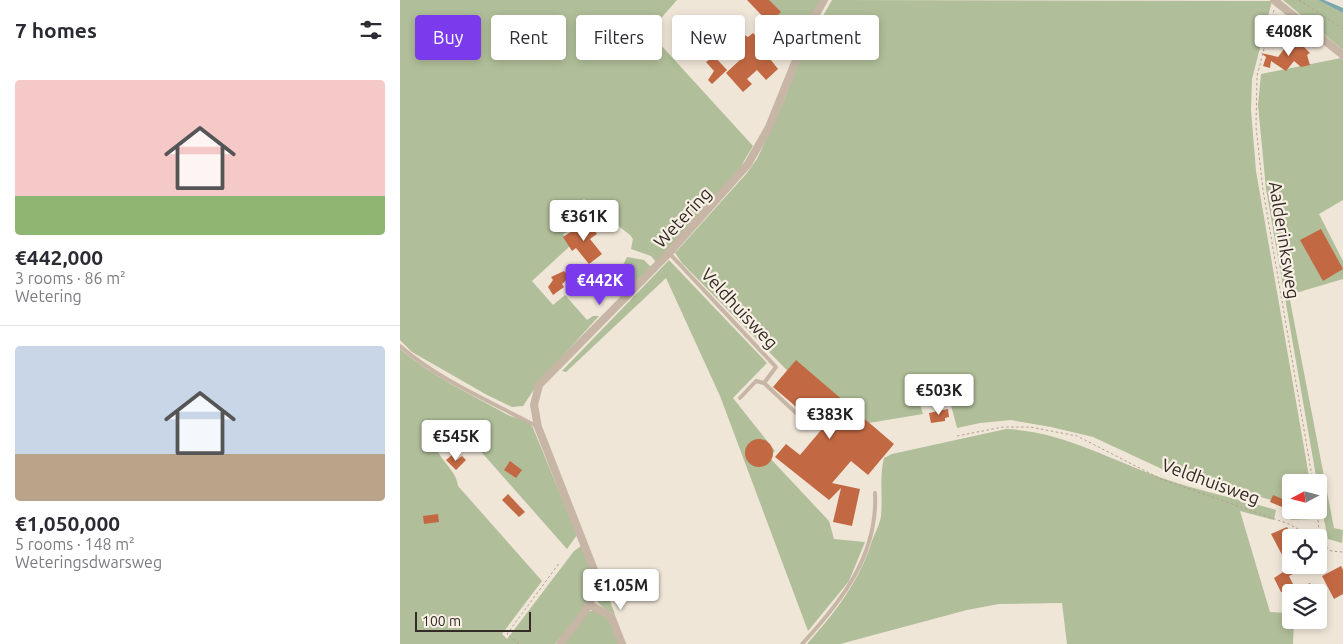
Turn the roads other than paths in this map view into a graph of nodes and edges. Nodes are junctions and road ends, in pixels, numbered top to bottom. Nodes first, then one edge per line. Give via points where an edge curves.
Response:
1 (824, 0) edge
2 (1275, 1) edge
3 (1343, 55) edge
4 (669, 253) junction
5 (400, 346) edge
6 (764, 383) junction
7 (740, 398) dead end
8 (538, 426) junction
9 (812, 428) dead end
10 (875, 493) dead end
11 (590, 605) junction
12 (560, 644) edge
13 (622, 644) edge
14 (802, 644) edge

1 - 4 street, Wetering via 756,152 726,191
2 - 3 street
4 - 6 lane, Veldhuisweg via 776,366
4 - 8 street, Wetering via 547,374 535,395 534,415
5 - 8 lane via 451,380
6 - 7 lane via 756,381
6 - 9 lane
8 - 11 street, Wetering via 596,575 595,594
10 - 14 lane via 876,514 859,571
11 - 12 street, Wetering
11 - 13 street via 611,616

